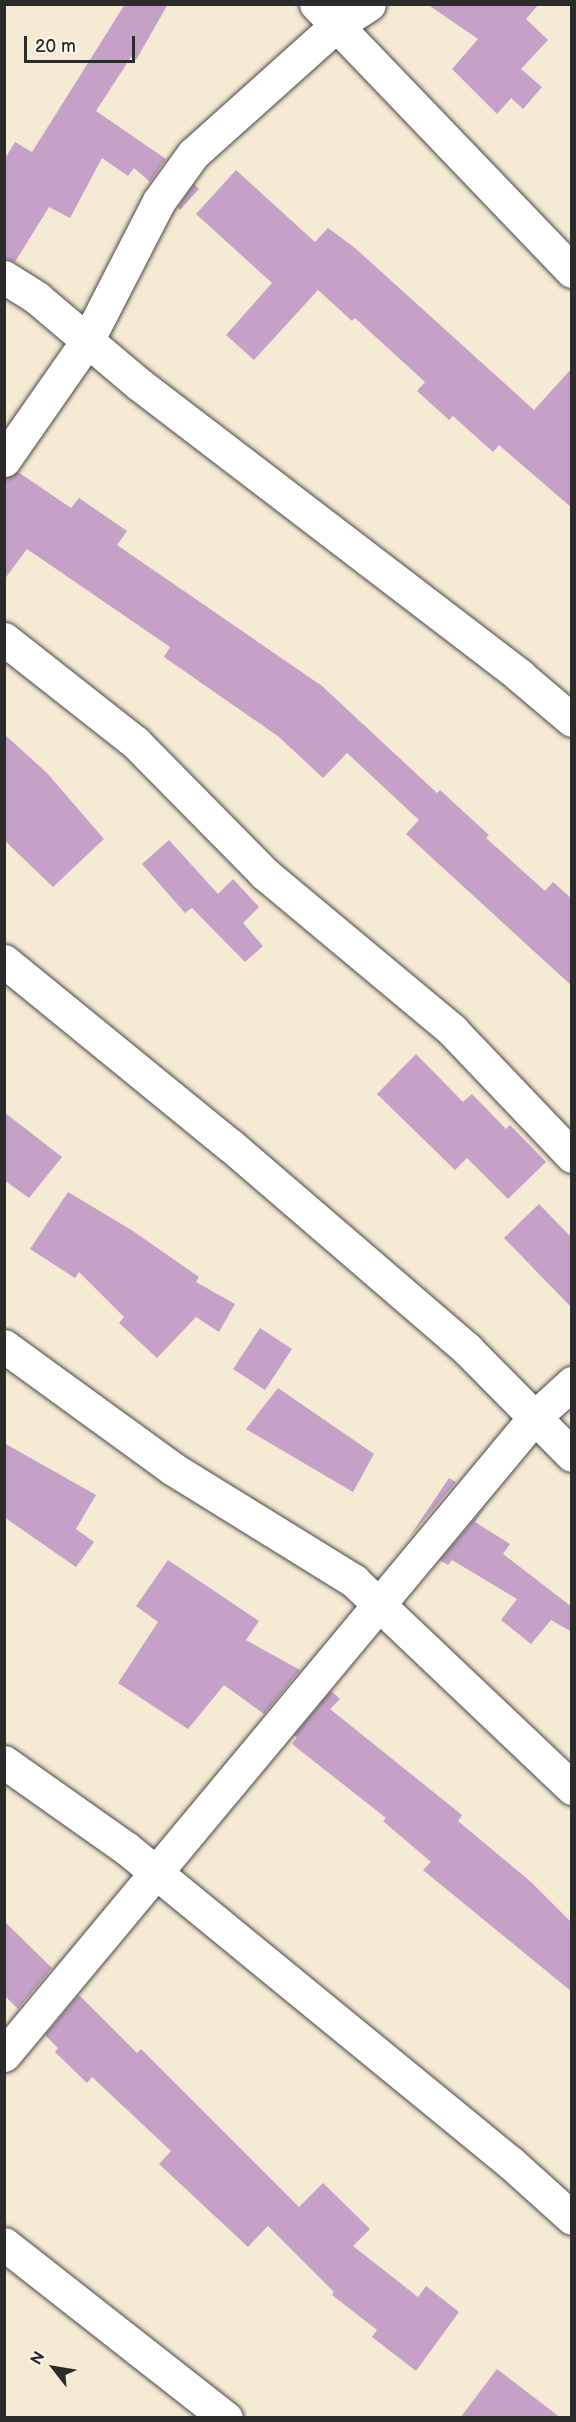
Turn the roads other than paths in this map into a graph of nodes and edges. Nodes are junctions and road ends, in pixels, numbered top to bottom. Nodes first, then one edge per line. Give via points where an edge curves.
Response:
1 (369, 4) edge
2 (326, 14) edge
3 (572, 272) edge
4 (4, 277) edge
5 (87, 341) junction
6 (4, 460) edge
7 (4, 639) edge
8 (572, 720) edge
9 (4, 961) edge
10 (572, 1156) edge
11 (4, 1346) edge
12 (572, 1383) edge
13 (534, 1418) junction
14 (572, 1455) edge
15 (381, 1606) junction
16 (4, 1762) edge
17 (572, 1788) edge
18 (158, 1875) junction
19 (4, 2055) edge
20 (572, 2218) edge
21 (4, 2244) edge
22 (226, 2418) edge

1 - 2 street
2 - 3 street
2 - 5 street via 193,154 159,201
4 - 5 street via 37,298
5 - 6 street
5 - 8 street
7 - 10 street via 135,742 265,874 452,1030
9 - 13 street via 371,1265 467,1349
11 - 15 street via 173,1469 354,1581
12 - 13 street
13 - 14 street
13 - 15 street
15 - 17 street
15 - 18 street
16 - 18 street
18 - 19 street
18 - 20 street via 511,2163
21 - 22 street

